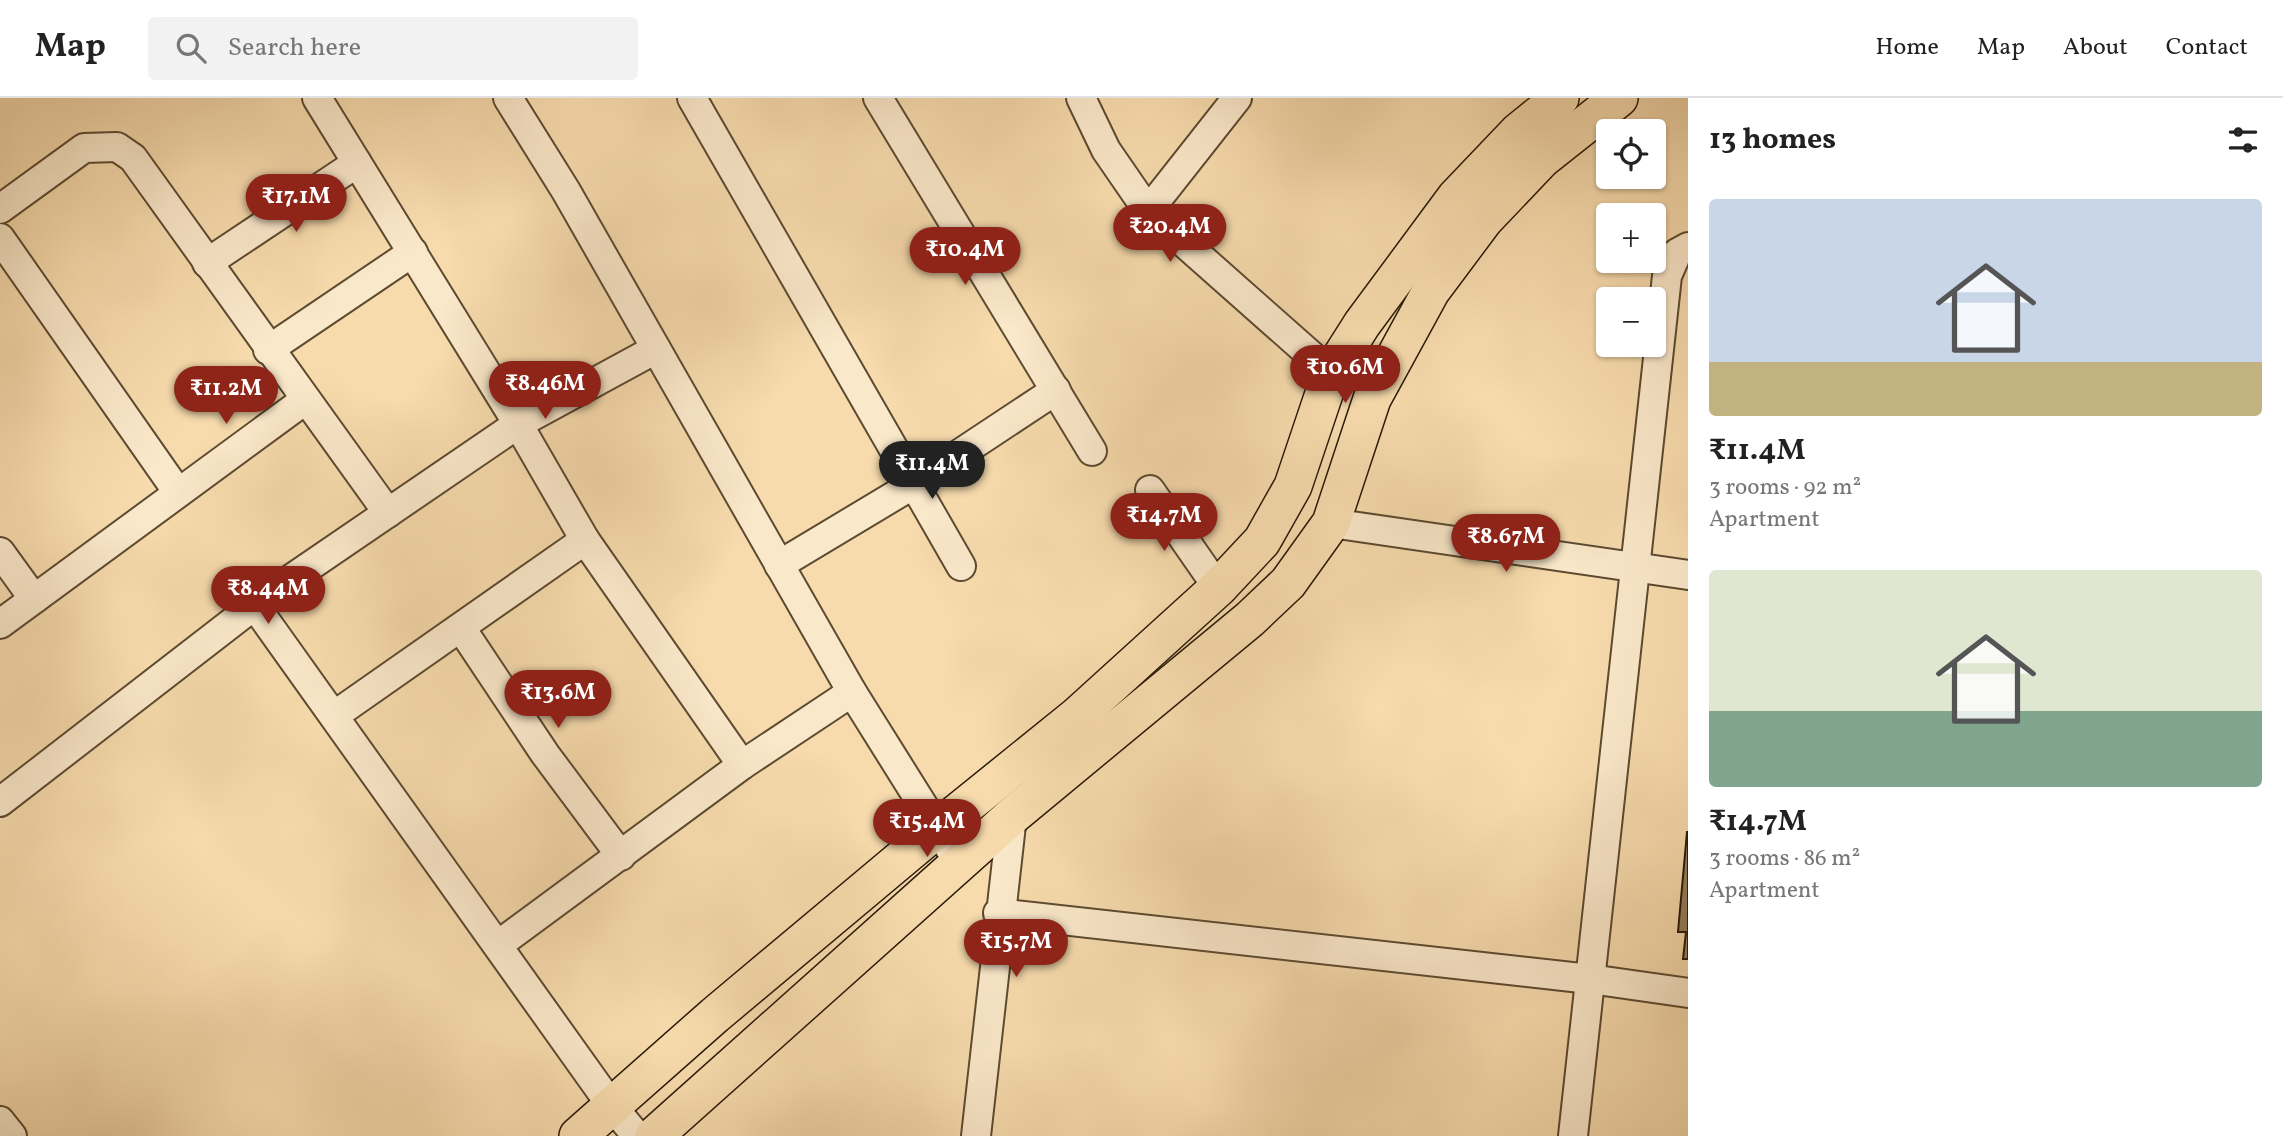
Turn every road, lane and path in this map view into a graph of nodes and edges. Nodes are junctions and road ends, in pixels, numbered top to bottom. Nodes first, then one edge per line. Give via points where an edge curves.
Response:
1 (317, 98) edge
2 (508, 98) edge
3 (692, 98) edge
4 (878, 98) edge
5 (1081, 98) edge
6 (1237, 98) edge
7 (1560, 98) edge
8 (1619, 98) edge
9 (357, 163) junction
10 (0, 209) edge
11 (1148, 211) junction
12 (0, 238) edge
13 (1688, 247) edge
14 (413, 252) junction
15 (207, 263) junction
16 (656, 349) junction
17 (268, 350) junction
18 (1331, 373) junction
19 (1056, 390) junction
20 (305, 400) junction
21 (518, 424) junction
22 (1314, 425) junction
23 (1359, 440) junction
24 (1092, 451) dead end
25 (914, 484) junction
26 (1150, 490) dead end
27 (177, 491) junction
28 (388, 513) junction
29 (1331, 523) junction
30 (585, 540) junction
31 (0, 552) edge
32 (779, 565) junction
33 (961, 566) dead end
34 (1634, 569) junction
35 (1688, 575) edge
36 (1218, 588) junction
37 (34, 599) junction
38 (255, 606) junction
39 (0, 624) edge
40 (461, 628) junction
41 (852, 692) junction
42 (335, 715) junction
43 (742, 765) junction
44 (0, 802) edge
45 (1012, 817) junction
46 (937, 829) junction
47 (621, 856) junction
48 (959, 863) junction
49 (999, 913) junction
50 (498, 945) junction
51 (1590, 979) junction
52 (1688, 993) edge
53 (611, 1105) junction
54 (0, 1121) edge
55 (12, 1136) edge
56 (578, 1136) edge
57 (637, 1136) edge
58 (654, 1136) edge
59 (976, 1136) edge
60 (1573, 1136) edge

1 - 9 street
2 - 16 street
3 - 25 street
4 - 19 street
5 - 11 street via 1106,150
6 - 11 street
7 - 18 main road via 1518,132 1456,197
8 - 23 main road via 1542,159 1484,220 1431,291 1392,357
9 - 14 street
9 - 15 street
10 - 15 street via 84,148 117,147 133,158
11 - 18 street
12 - 27 street
13 - 34 street via 1676,253 1667,276
14 - 17 street
14 - 21 street
15 - 17 street
16 - 21 street
16 - 32 street
17 - 20 street
18 - 22 main road
19 - 24 street
19 - 25 street
20 - 27 street
20 - 28 street
21 - 28 street
21 - 30 street
22 - 23 main road
22 - 36 main road via 1280,513 1262,541
23 - 29 main road
25 - 32 street
25 - 33 street
26 - 36 street
27 - 37 street
28 - 38 street
29 - 34 street
29 - 45 main road via 1287,583 1250,619
30 - 40 street
30 - 43 street
31 - 37 street
32 - 41 street
34 - 35 street
34 - 51 street
36 - 46 main road via 1077,716
37 - 39 street
38 - 42 street
38 - 44 street
40 - 42 street
40 - 47 street via 545,754
41 - 43 street
41 - 46 street
42 - 50 street
43 - 47 street
45 - 48 main road
45 - 49 street
46 - 48 street
46 - 53 main road
47 - 50 street
48 - 58 main road
49 - 51 street
49 - 59 street
50 - 53 street
51 - 52 street
51 - 60 street
53 - 56 main road
53 - 57 street
54 - 55 street

